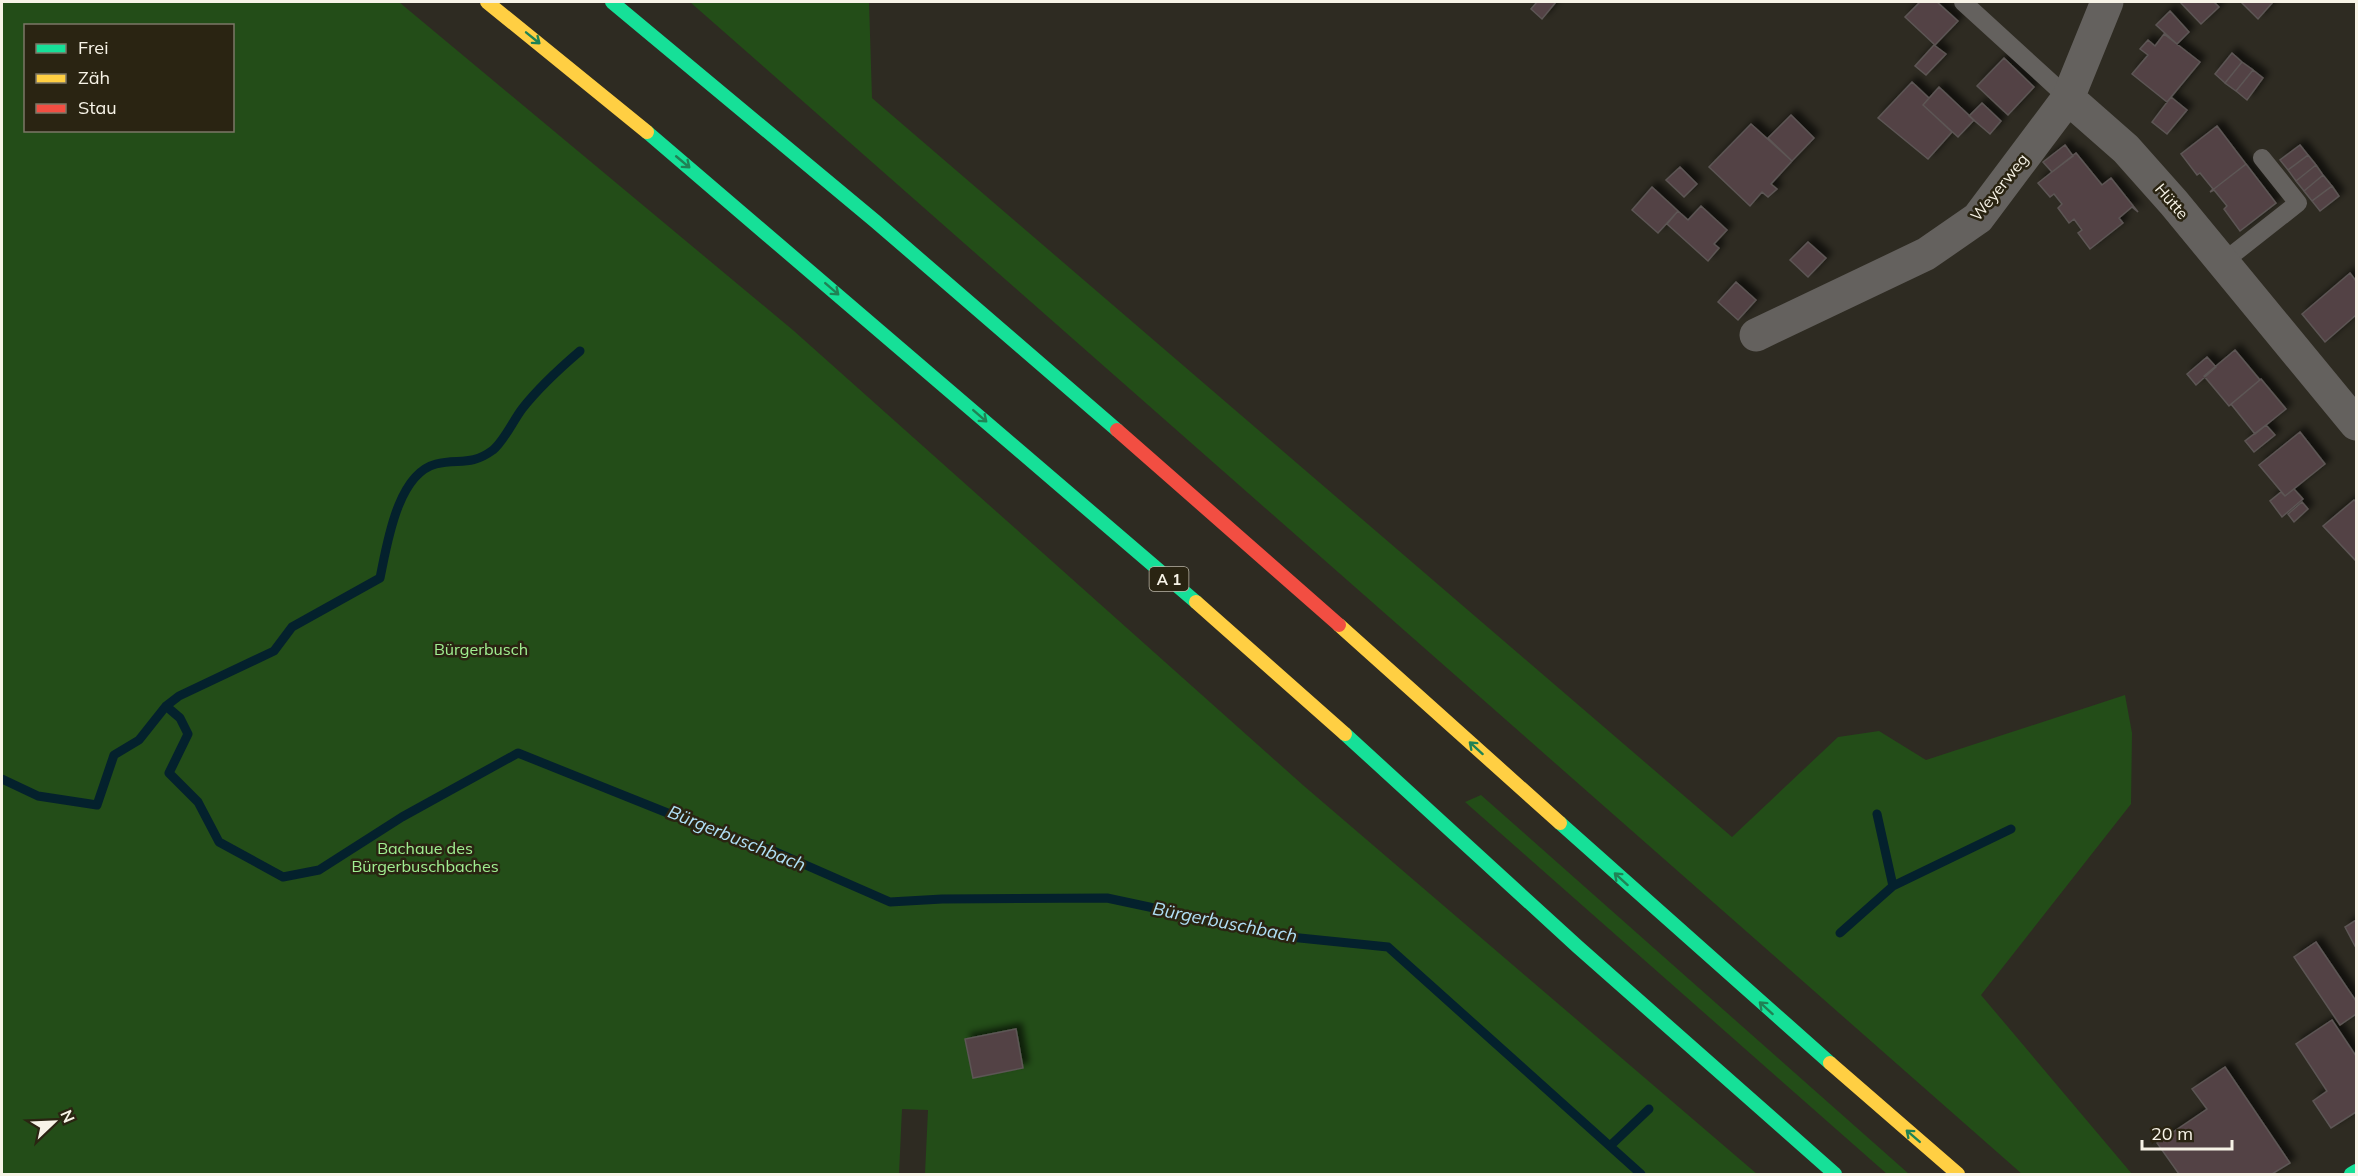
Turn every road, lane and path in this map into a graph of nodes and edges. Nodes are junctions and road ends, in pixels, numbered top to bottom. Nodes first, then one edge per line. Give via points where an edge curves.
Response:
1 (488, 2) edge
2 (612, 2) edge
3 (1963, 2) edge
4 (2107, 2) edge
5 (2068, 98) junction
6 (2262, 158) dead end
7 (2223, 262) junction
8 (1756, 335) dead end
9 (2356, 424) edge
10 (2356, 1171) edge
11 (1835, 1174) edge
12 (1958, 1174) edge
13 (2351, 1174) edge

1 -> 11 main road, A 1 via 754,222 1260,657
12 -> 2 main road via 1824,1060 1309,598 867,214
3 - 5 lane, Hütte
4 - 5 street, Weyerweg
5 - 7 street, Hütte via 2126,149
5 - 8 street, Weyerweg via 1978,218 1926,254
6 - 7 lane via 2298,203
7 - 9 street, Hütte
10 - 13 main road

